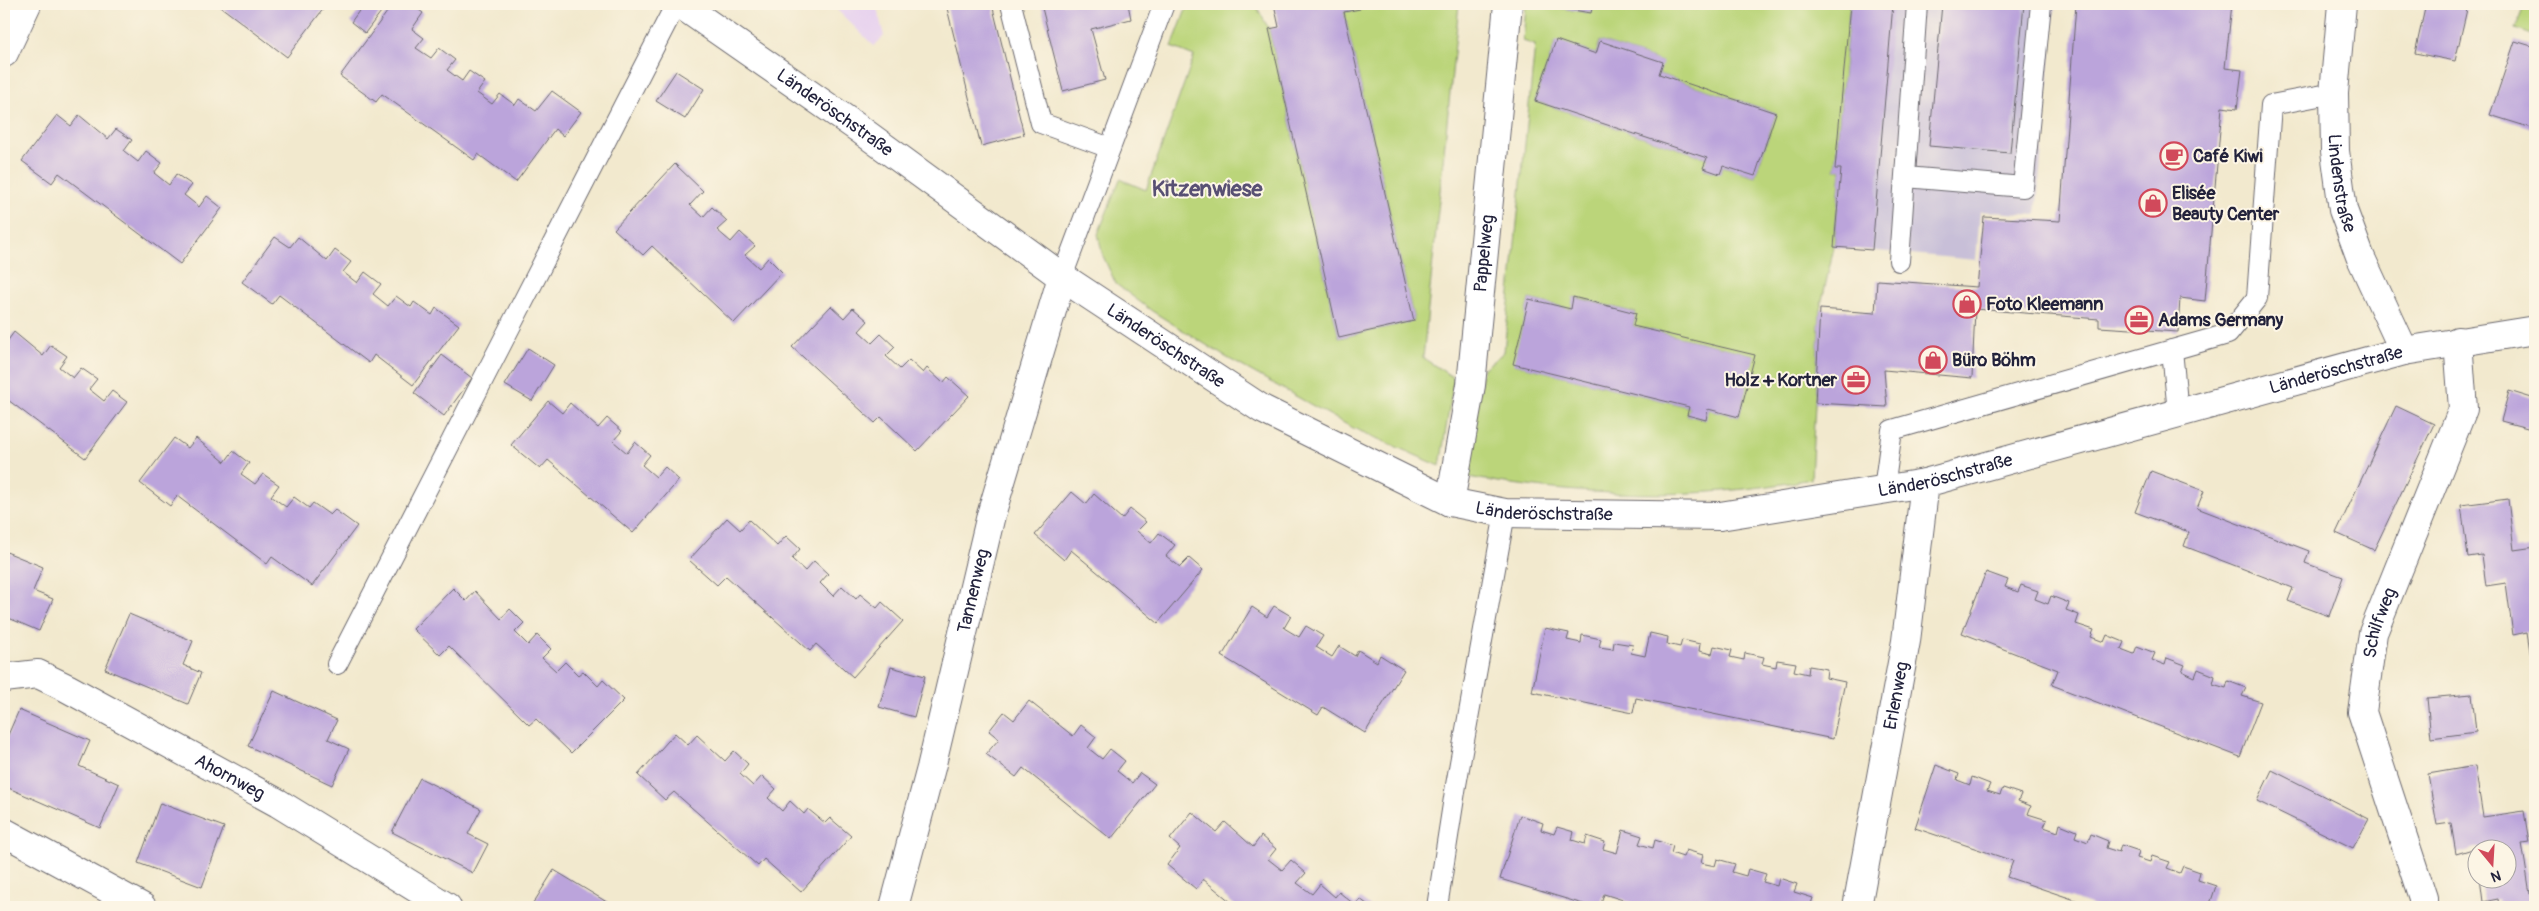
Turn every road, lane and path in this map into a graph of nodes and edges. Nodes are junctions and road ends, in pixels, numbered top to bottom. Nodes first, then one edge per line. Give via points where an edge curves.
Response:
1 (27, 4) edge
2 (676, 4) edge
3 (680, 4) edge
4 (1011, 4) edge
5 (1164, 4) edge
6 (1508, 4) edge
7 (1917, 4) edge
8 (2041, 4) edge
9 (2342, 4) edge
10 (4, 52) edge
11 (2334, 93) junction
12 (1110, 148) junction
13 (1906, 177) junction
14 (1899, 261) dead end
15 (1062, 277) junction
16 (2535, 330) edge
17 (2458, 341) junction
18 (2172, 350) junction
19 (2404, 351) junction
20 (2178, 413) junction
21 (1925, 482) junction
22 (1884, 489) junction
23 (1450, 502) junction
24 (1505, 513) junction
25 (337, 664) dead end
26 (4, 678) edge
27 (4, 832) edge
28 (142, 907) edge
29 (447, 907) edge
30 (894, 907) edge
31 (1437, 907) edge
32 (1857, 907) edge
33 (2423, 907) edge

1 - 10 street
2 - 25 lane
3 - 15 street, Länderöschstraße via 858,128
4 - 12 lane via 1041,123
5 - 12 lane
6 - 23 street, Pappelweg via 1470,385
7 - 13 lane
8 - 13 lane via 2023,187
9 - 11 street, Lindenstraße
11 - 18 lane via 2271,105 2257,298 2228,334
11 - 19 street, Lindenstraße via 2335,151 2343,210 2360,256
12 - 15 lane
13 - 14 lane
15 - 23 street, Länderöschstraße via 1262,409
15 - 30 street, Tannenweg via 991,515 934,759
16 - 17 street, Länderöschstraße
17 - 19 street, Länderöschstraße
17 - 33 street, Schilfweg via 2462,409 2373,633 2362,712 2423,898
18 - 20 lane
18 - 22 lane via 1892,430
19 - 20 street, Länderöschstraße
20 - 21 street, Länderöschstraße
21 - 22 street, Länderöschstraße
21 - 32 street, Erlenweg via 1906,641
22 - 24 street, Länderöschstraße via 1720,516
23 - 24 street, Länderöschstraße
24 - 31 lane
26 - 29 street, Ahornweg via 38,674 67,688 278,803
27 - 28 street

